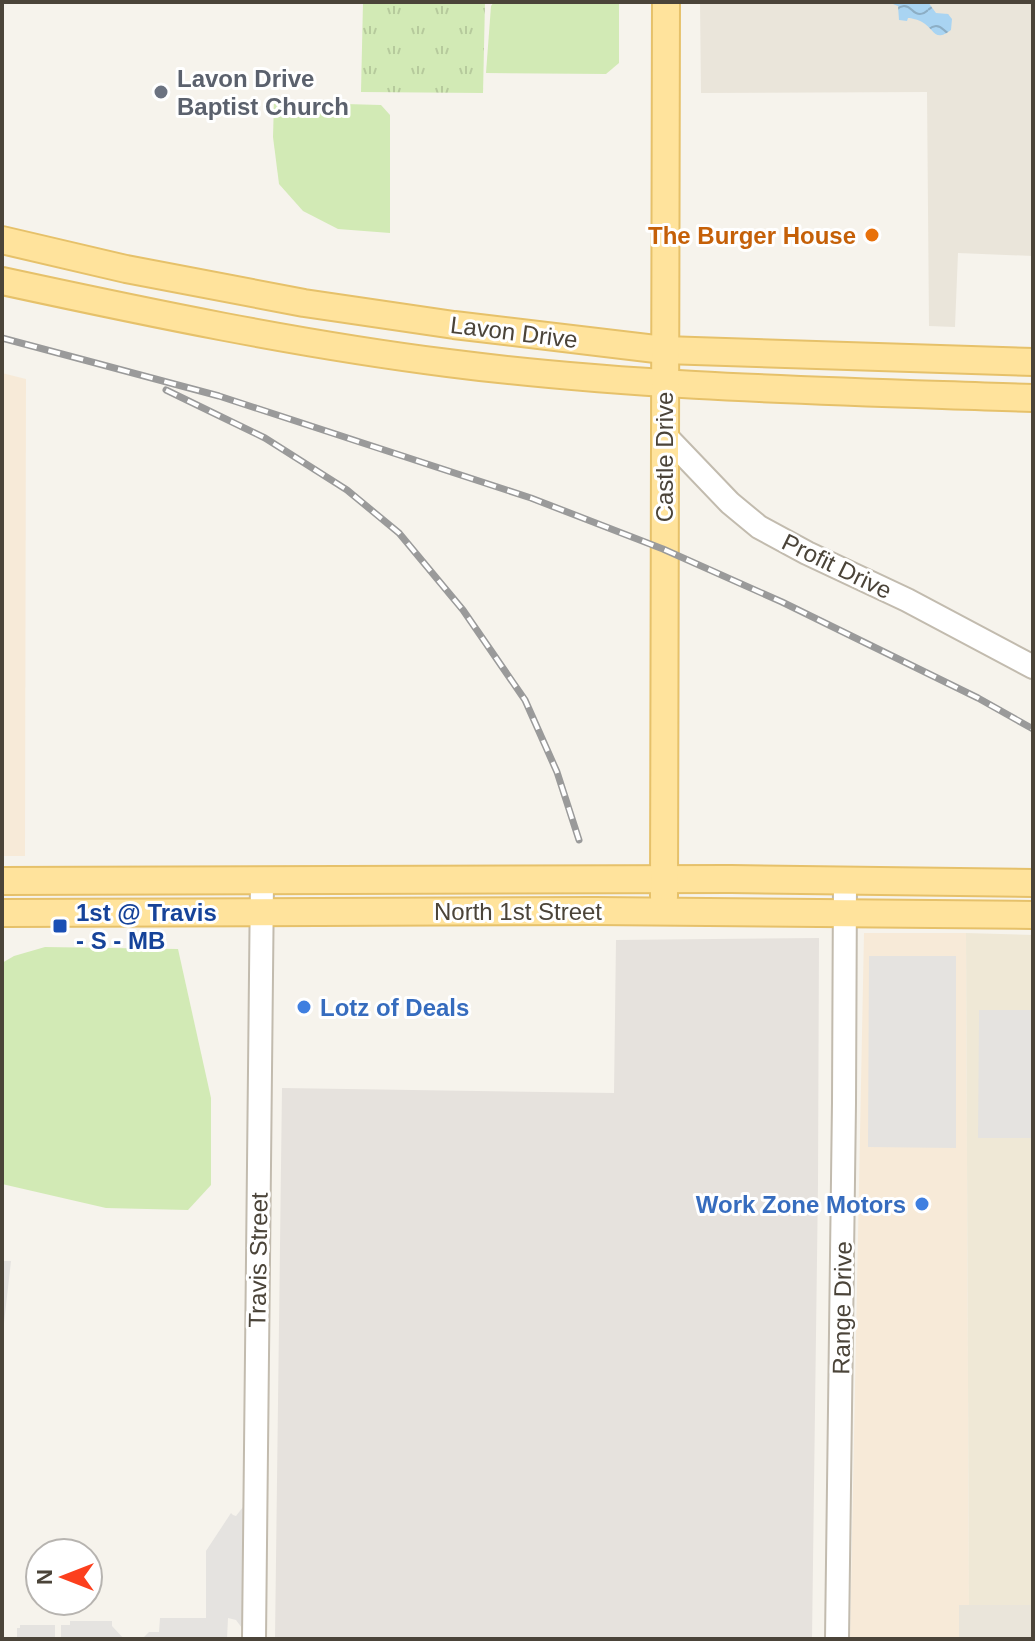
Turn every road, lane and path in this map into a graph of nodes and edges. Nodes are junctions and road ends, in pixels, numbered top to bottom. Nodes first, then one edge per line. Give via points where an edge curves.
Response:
1 (666, 2) edge
2 (2, 240) edge
3 (2, 281) edge
4 (240, 291) junction
5 (112, 304) junction
6 (664, 350) junction
7 (1033, 362) edge
8 (664, 384) junction
9 (1033, 398) edge
10 (663, 433) junction
11 (1033, 667) edge
12 (664, 880) junction
13 (845, 880) junction
14 (2, 881) edge
15 (52, 881) junction
16 (262, 881) junction
17 (315, 881) junction
18 (1033, 883) edge
19 (262, 911) junction
20 (314, 911) junction
21 (663, 912) junction
22 (2, 913) edge
23 (52, 913) junction
24 (846, 914) junction
25 (1033, 915) edge
26 (254, 1639) edge
27 (837, 1639) edge

1 - 6 main road, Castle Drive
2 - 4 main road, Lavon Drive
3 - 5 main road, Lavon Drive
4 - 5 main road via 232,303 212,310
4 - 6 main road, Lavon Drive via 454,325
5 - 8 main road, Lavon Drive via 297,341 450,364
6 - 7 main road, Lavon Drive
6 - 8 main road, Castle Drive
8 - 9 main road, Lavon Drive
8 - 10 main road, Castle Drive
10 - 11 street, Profit Drive via 759,527
10 - 12 main road, Castle Drive
12 - 13 main road, North 1st Street
12 - 17 main road, North 1st Street
12 - 21 main road, Castle Drive
13 - 18 main road, North 1st Street
13 - 24 street, Range Drive
14 - 15 main road, North 1st Street
15 - 16 main road, North 1st Street
15 - 23 main road
16 - 17 main road, North 1st Street
16 - 19 street, Travis Street
17 - 20 main road
19 - 20 main road, North 1st Street
19 - 23 main road, North 1st Street
19 - 26 street, Travis Street
20 - 21 main road, North 1st Street
21 - 24 main road, North 1st Street
22 - 23 main road, North 1st Street
24 - 25 main road, North 1st Street
24 - 27 street, Range Drive

